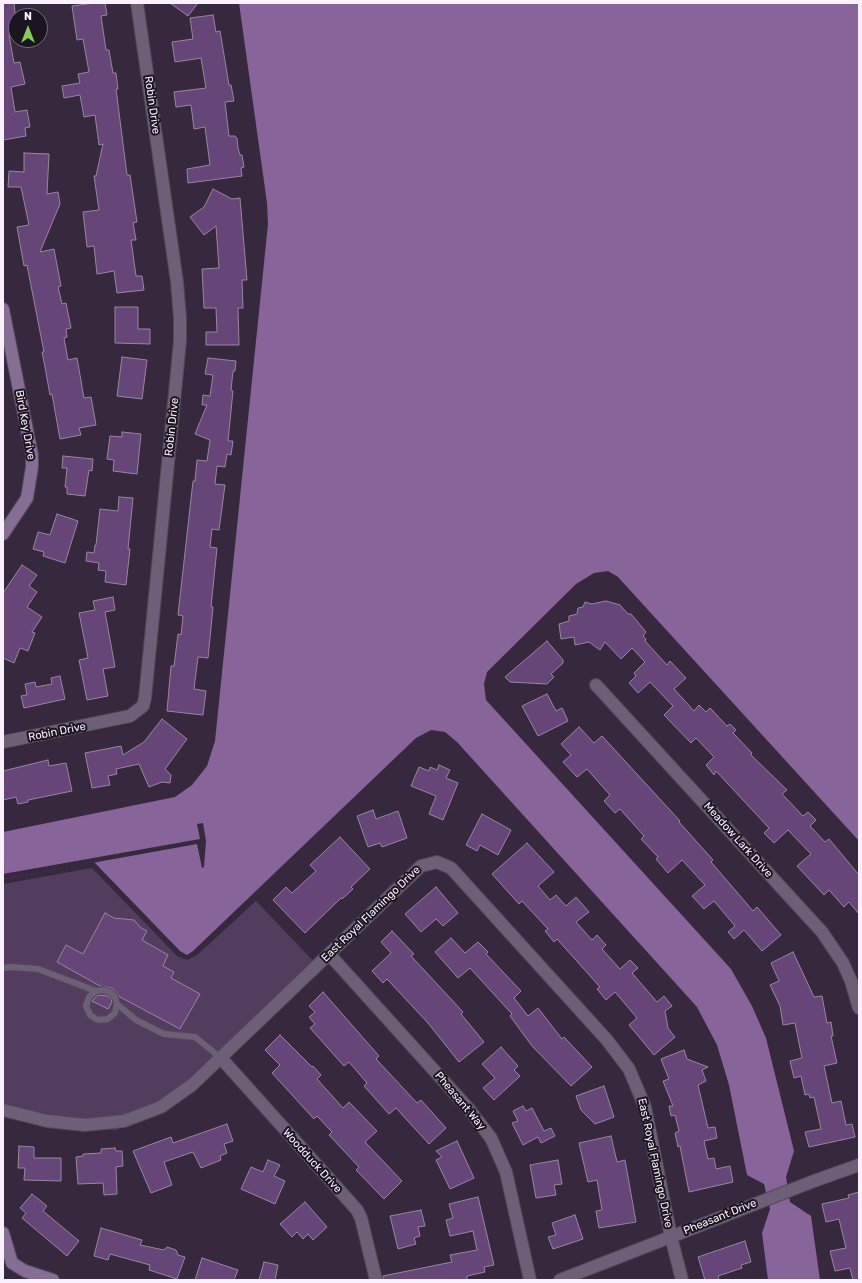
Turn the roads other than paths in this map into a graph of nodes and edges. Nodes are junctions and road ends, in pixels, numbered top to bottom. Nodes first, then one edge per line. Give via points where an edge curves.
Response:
1 (137, 3) edge
2 (3, 309) edge
3 (3, 534) edge
4 (596, 685) dead end
5 (3, 742) edge
6 (328, 954) junction
7 (3, 968) edge
8 (96, 991) junction
9 (117, 1004) junction
10 (859, 1008) edge
11 (221, 1058) junction
12 (3, 1110) edge
13 (859, 1165) edge
14 (4, 1237) edge
15 (671, 1237) junction
16 (53, 1280) edge
17 (376, 1280) edge
18 (530, 1280) edge
19 (560, 1280) edge
20 (682, 1280) edge

1 - 5 street, Robin Drive via 178,282 180,318 180,341 145,698 136,713 130,716
2 - 3 street, Bird Key Drive via 32,455 27,498
4 - 10 street, Meadow Lark Drive via 827,938 852,981
6 - 11 street, East Royal Flamingo Drive
6 - 15 street, East Royal Flamingo Drive via 421,866 437,862 451,868 607,1040 629,1069 645,1107
6 - 18 street, Pheasant Way via 468,1108 491,1138 506,1172
7 - 8 lane via 38,969
8 - 9 lane via 110,992
8 - 9 lane via 89,997 86,1006 90,1015 98,1020 108,1019 115,1013
9 - 11 lane via 136,1020 164,1034 195,1037
11 - 12 street, East Royal Flamingo Drive via 172,1101 124,1121 98,1125 71,1124
11 - 17 street, Woodduck Drive via 356,1210
13 - 15 street, Pheasant Drive
14 - 16 street via 10,1258 16,1267
15 - 19 street, Pheasant Drive
15 - 20 street, East Royal Flamingo Drive

